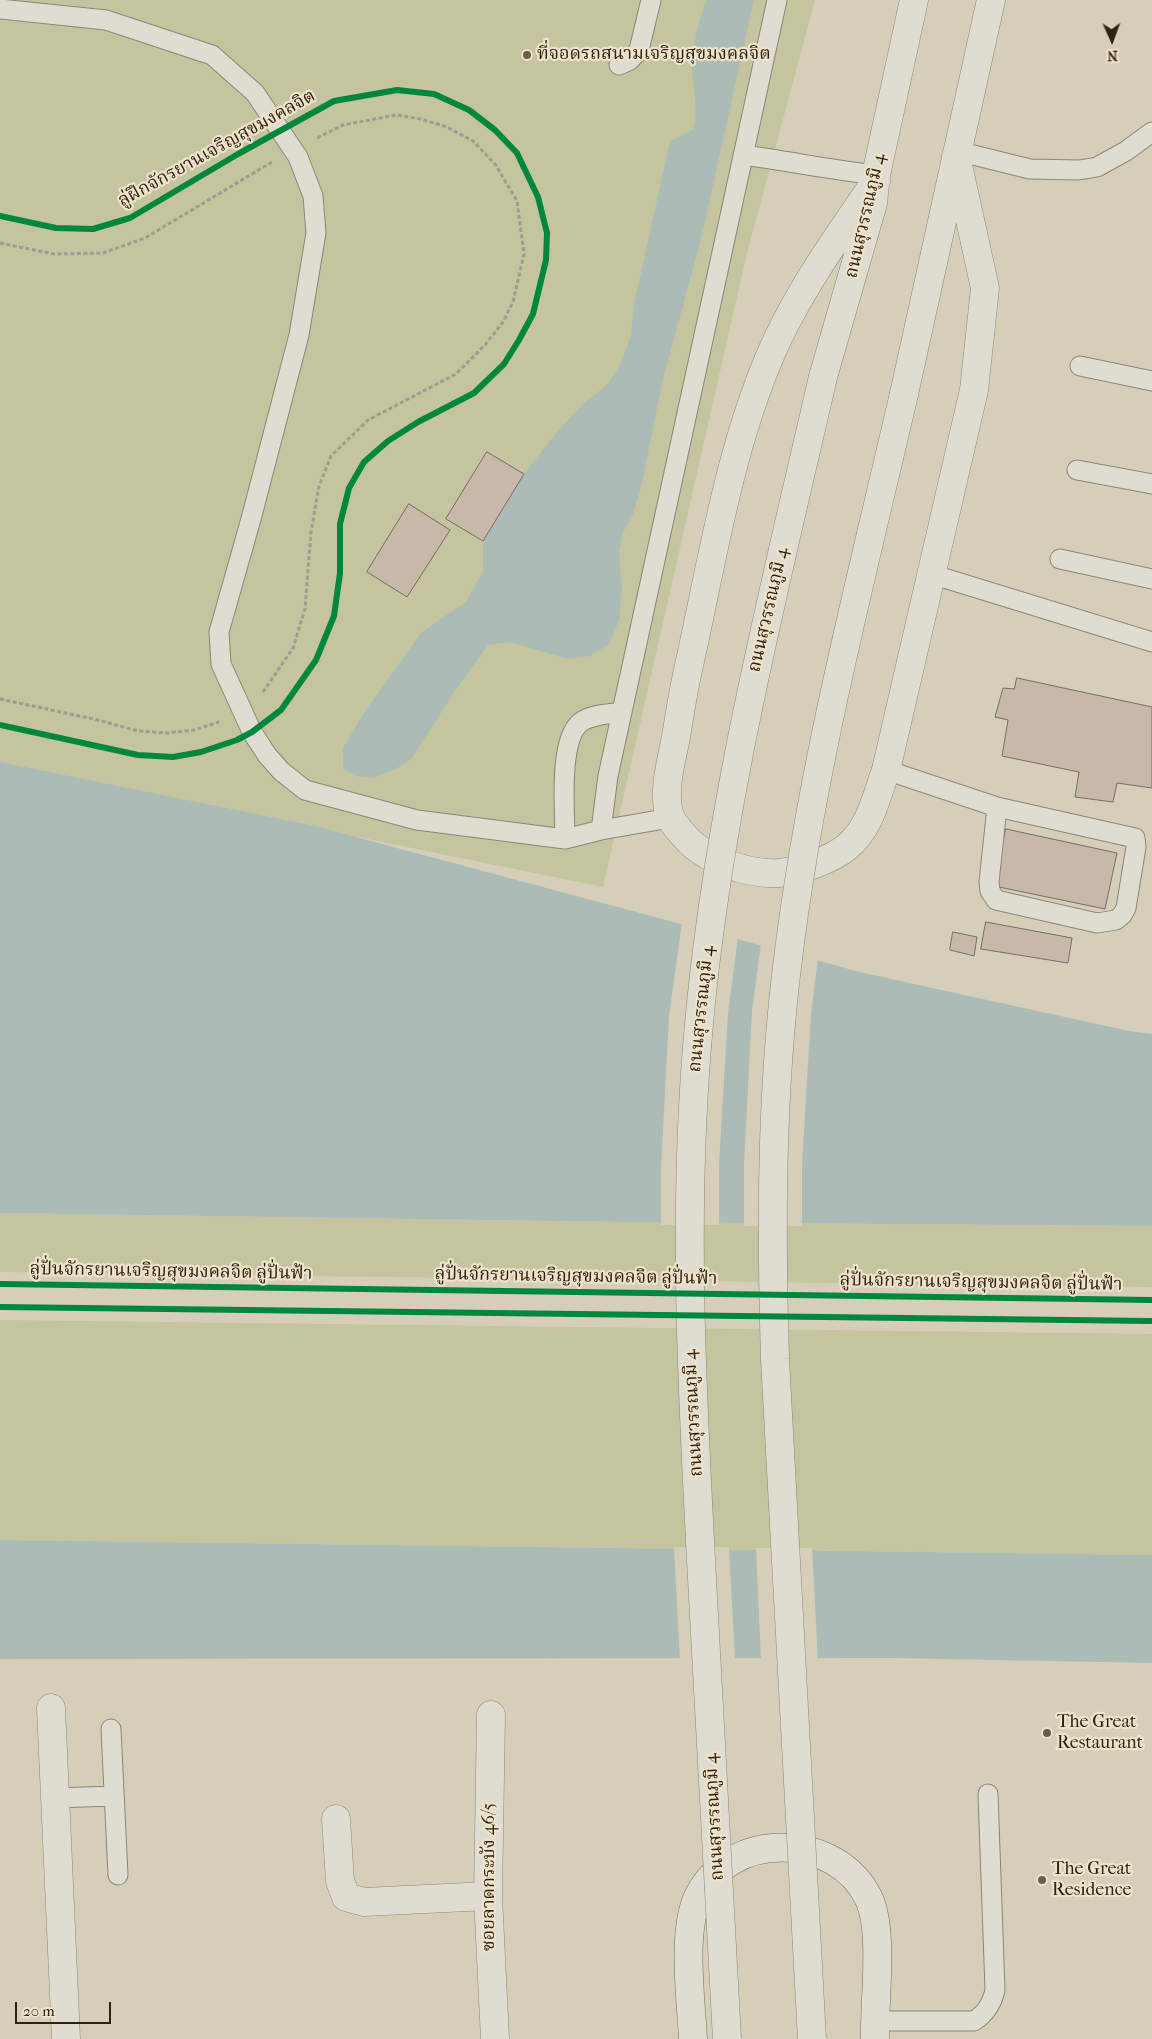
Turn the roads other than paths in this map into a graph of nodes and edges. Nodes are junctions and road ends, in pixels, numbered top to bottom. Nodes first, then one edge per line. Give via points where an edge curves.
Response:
1 (651, 0) edge
2 (777, 0) edge
3 (914, 0) edge
4 (991, 0) edge
5 (0, 9) edge
6 (619, 66) dead end
7 (1152, 132) edge
8 (957, 154) junction
9 (744, 155) junction
10 (876, 178) junction
11 (1080, 366) dead end
12 (1152, 381) edge
13 (1077, 470) dead end
14 (1152, 484) edge
15 (1060, 559) dead end
16 (931, 574) junction
17 (1152, 579) edge
18 (1152, 642) edge
19 (622, 712) junction
20 (886, 770) junction
21 (997, 807) junction
22 (670, 818) junction
23 (601, 830) junction
24 (565, 839) junction
25 (51, 1708) dead end
26 (491, 1715) dead end
27 (111, 1729) dead end
28 (988, 1794) dead end
29 (114, 1796) junction
30 (55, 1798) junction
31 (336, 1819) dead end
32 (118, 1874) dead end
33 (488, 1896) junction
34 (875, 2030) edge
35 (66, 2039) edge
36 (494, 2039) edge
37 (693, 2039) edge
38 (727, 2039) edge
39 (812, 2039) edge

1 - 6 lane via 639,50
2 - 9 lane
3 - 10 street, ถนนสุวรรณภูมิ 4
4 - 8 street
5 - 24 lane via 106,20 212,54 255,93 298,157 313,196 316,233 299,335 219,632 221,664 252,732 267,755 305,790 416,820
7 - 8 lane via 1126,152 1097,167 1079,170 1030,169
8 - 16 street via 985,288 974,390
8 - 39 street, bridge via 827,725 799,876 778,1053 772,1248 775,1359
9 - 10 lane
9 - 19 lane
10 - 22 street via 804,288 756,391 734,460 685,683 669,774 667,803
10 - 38 street, ถนนสุวรรณภูมิ 4, bridge via 873,203 823,378 750,693 723,841 697,1044 691,1139 691,1369
11 - 12 lane
13 - 14 lane
15 - 17 lane
16 - 18 lane
16 - 20 street
19 - 23 lane via 608,776
19 - 24 lane via 581,722 571,735 565,756
20 - 21 lane
20 - 22 street via 866,826 846,848 815,864 779,873 741,870 707,854 691,842
21 - 21 lane via 1135,838 1128,899 1122,915 1116,920 1096,924 996,900 989,882
22 - 23 lane
23 - 24 lane
25 - 30 street
26 - 33 street, ซอยลาดกระบัง 46/5
27 - 29 lane
28 - 34 lane via 995,1990 992,2001 984,2014 974,2021
29 - 30 lane
29 - 32 lane
30 - 35 street
31 - 33 street via 340,1881 346,1897 364,1902
33 - 36 street, ซอยลาดกระบัง 46/5
34 - 37 street via 877,1935 869,1900 848,1869 818,1853 781,1846 746,1853 715,1872 697,1900 688,1939

